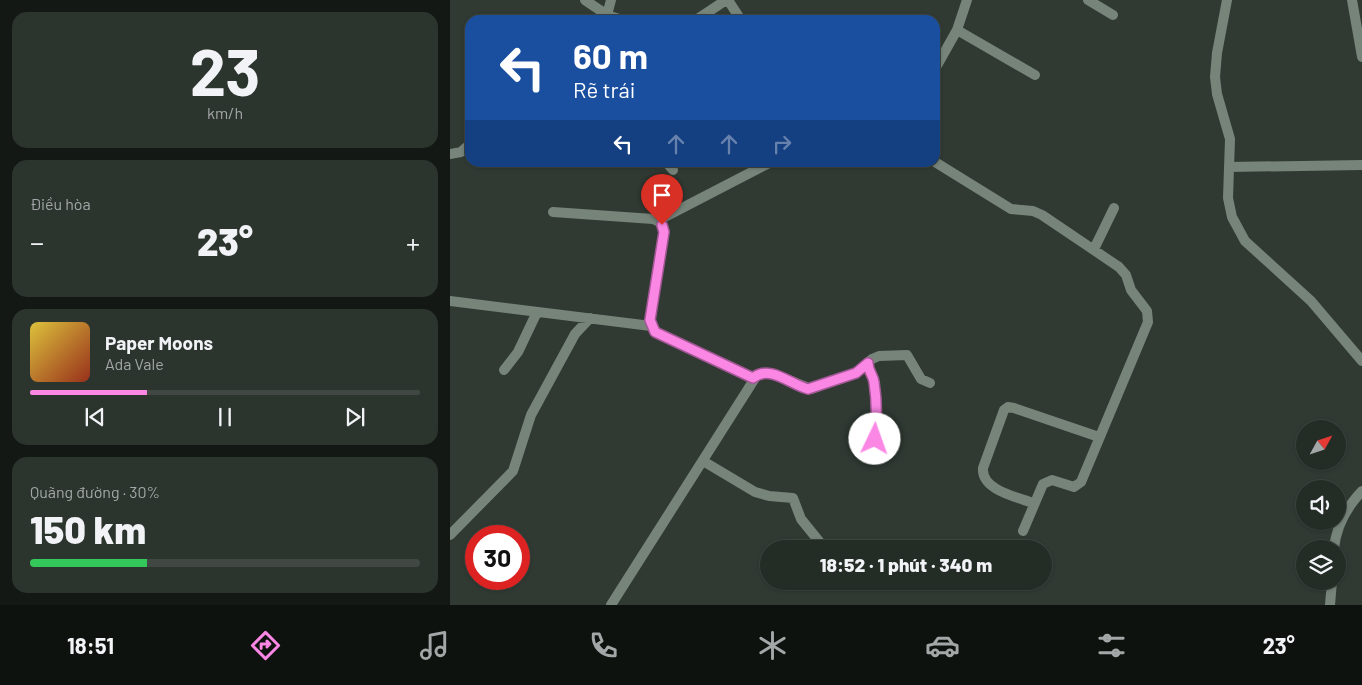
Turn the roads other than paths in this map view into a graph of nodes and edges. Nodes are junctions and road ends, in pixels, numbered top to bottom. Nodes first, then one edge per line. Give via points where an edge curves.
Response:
1 (585, 0) edge
2 (611, 0) edge
3 (727, 0) edge
4 (967, 0) edge
5 (1088, 0) edge
6 (1227, 0) edge
7 (1352, 0) edge
8 (607, 15) joint
9 (704, 15) edge
10 (737, 15) edge
11 (1113, 15) dead end
12 (957, 30) junction
13 (1362, 57) edge
14 (940, 59) edge
15 (1035, 76) dead end
16 (465, 148) edge
17 (450, 154) edge
18 (940, 165) edge
19 (1362, 165) edge
20 (761, 167) edge
21 (1229, 167) junction
22 (1114, 208) dead end
23 (553, 212) dead end
24 (657, 220) junction
25 (1094, 249) junction
26 (450, 301) edge
27 (537, 312) junction
28 (590, 318) junction
29 (651, 326) junction
30 (1362, 361) edge
31 (868, 363) junction
32 (504, 370) dead end
33 (753, 378) junction
34 (930, 383) dead end
35 (1099, 437) junction
36 (875, 439) dead end
37 (703, 461) junction
38 (1362, 491) edge
39 (1033, 503) junction
40 (1023, 531) dead end
41 (450, 535) edge
42 (818, 540) edge
43 (1336, 540) edge
44 (1331, 590) edge
45 (611, 605) edge
46 (1330, 605) edge

1 - 8 street
2 - 8 street
3 - 9 street
3 - 10 street
4 - 12 street
5 - 11 street
6 - 21 street via 1215,77 1230,139
7 - 13 street
12 - 14 street
12 - 15 street
16 - 17 street
18 - 25 street via 1012,209 1042,215
19 - 21 street
20 - 24 street
21 - 30 street via 1228,198 1240,234 1311,301
22 - 25 street
23 - 24 street
24 - 29 street via 664,232
25 - 35 street via 1123,271 1131,290 1148,311 1149,319
26 - 27 street
27 - 28 street
27 - 32 street via 518,352
28 - 29 street
28 - 41 street via 575,334 531,415 513,471
29 - 33 street via 658,334
31 - 33 street via 856,373 811,389 771,373
31 - 34 street via 879,356 907,355 920,378
31 - 36 street via 874,381
33 - 37 street
35 - 39 street via 1080,483 1074,487 1056,480 1046,481
35 - 39 street via 1014,408 1004,410 983,476 991,486
37 - 42 street via 755,492 793,498 802,519
37 - 45 street
38 - 43 street via 1340,522
39 - 40 street
44 - 46 street

